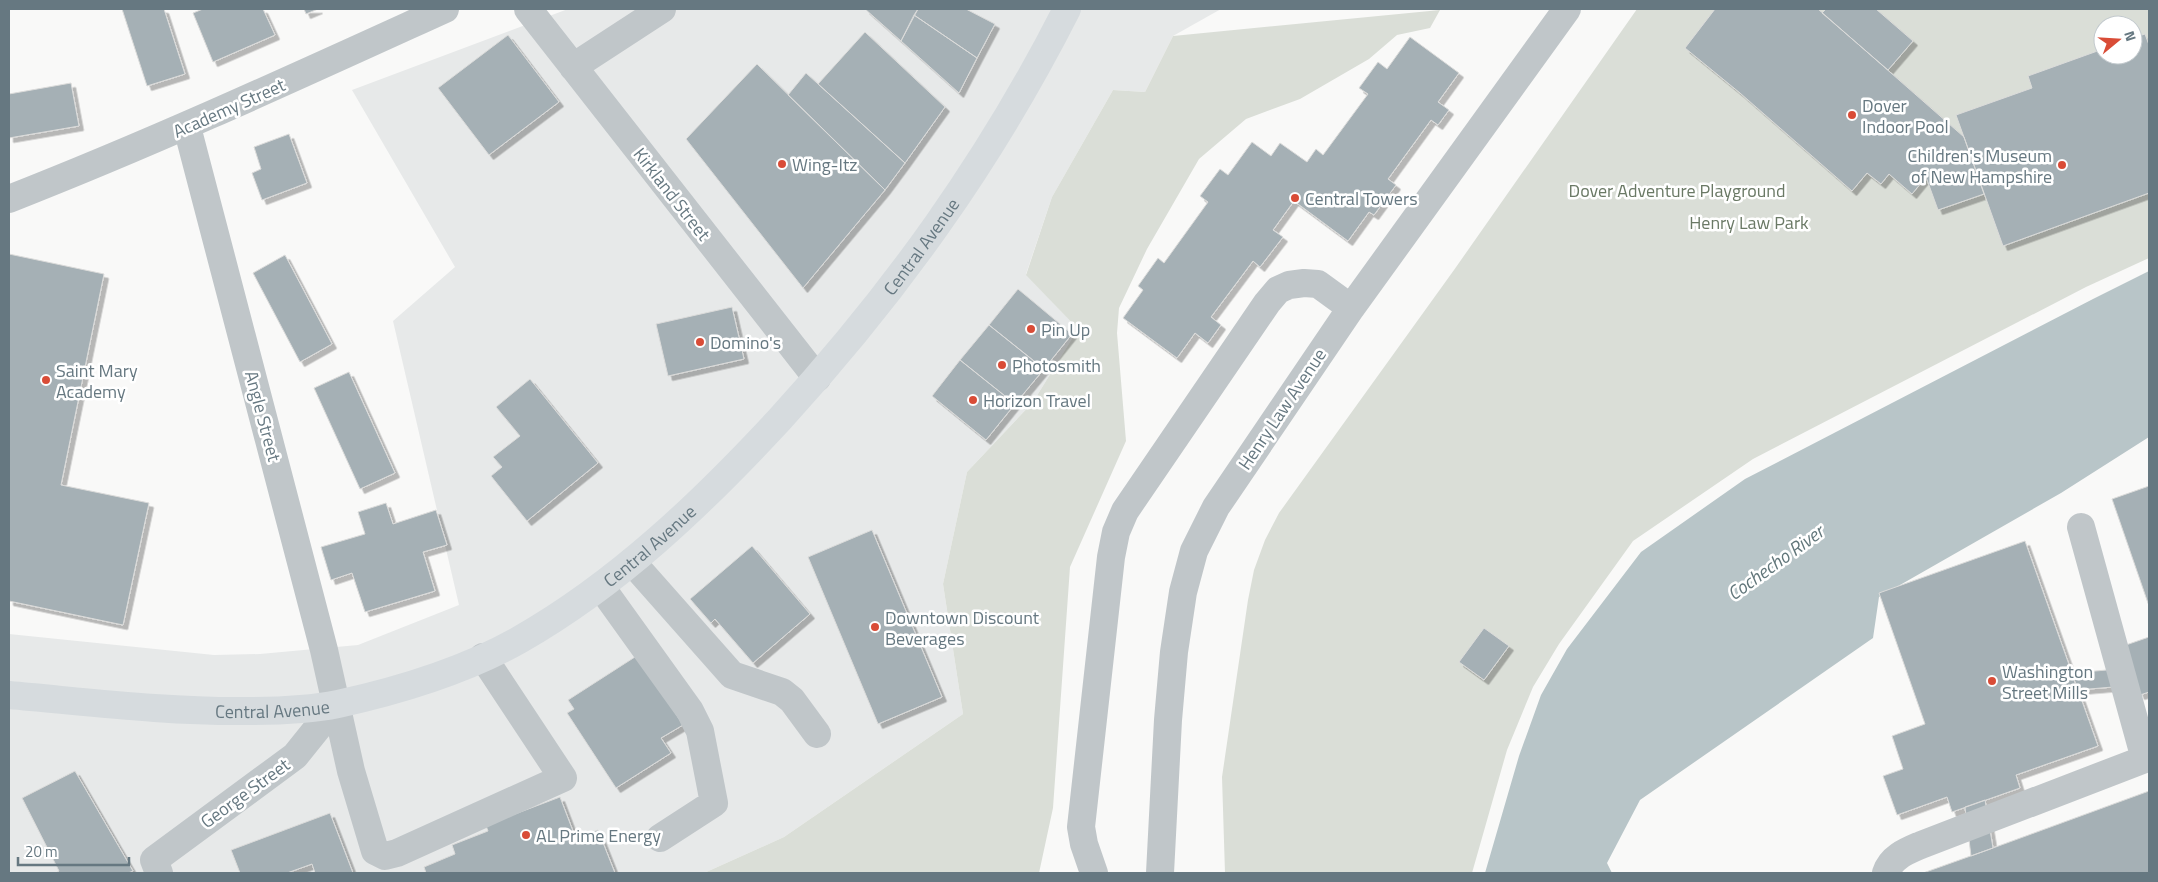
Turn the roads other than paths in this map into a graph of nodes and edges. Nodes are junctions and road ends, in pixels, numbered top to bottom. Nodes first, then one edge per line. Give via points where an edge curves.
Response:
1 (445, 9) edge
2 (528, 9) edge
3 (662, 9) edge
4 (1067, 9) edge
5 (1567, 9) edge
6 (573, 68) junction
7 (187, 127) junction
8 (9, 199) edge
9 (1351, 308) junction
10 (817, 378) junction
11 (2081, 527) dead end
12 (632, 562) junction
13 (601, 587) junction
14 (483, 657) junction
15 (9, 695) edge
16 (336, 705) junction
17 (817, 734) dead end
18 (660, 838) dead end
19 (159, 873) edge
20 (1094, 873) edge
21 (1160, 873) edge
22 (1886, 873) edge

1 - 7 street, Academy Street
2 - 6 street, Kirkland Street
3 - 6 street
4 - 10 main road, Central Avenue via 1004,124 953,204 898,279
5 - 9 street, Henry Law Avenue
6 - 10 street, Kirkland Street
7 - 8 street, Academy Street
7 - 16 street, Angle Street
9 - 20 street via 1318,284 1289,285 1278,290 1125,511 1111,557 1081,827
9 - 21 street, Henry Law Avenue via 1216,507 1194,551 1183,592 1174,652
10 - 12 main road, Central Avenue via 750,451
11 - 22 street via 2145,759 1921,845 1899,855
12 - 13 main road, Central Avenue
12 - 17 street via 732,676 782,692 792,700
13 - 14 main road, Central Avenue via 515,642
13 - 18 street via 690,711 700,731 714,804
14 - 16 main road, Central Avenue via 421,681
14 - 16 street, Angle Street via 563,778 398,853 385,856 375,851 351,771
15 - 16 main road, Central Avenue via 224,712
16 - 19 street, George Street via 295,756 154,860

